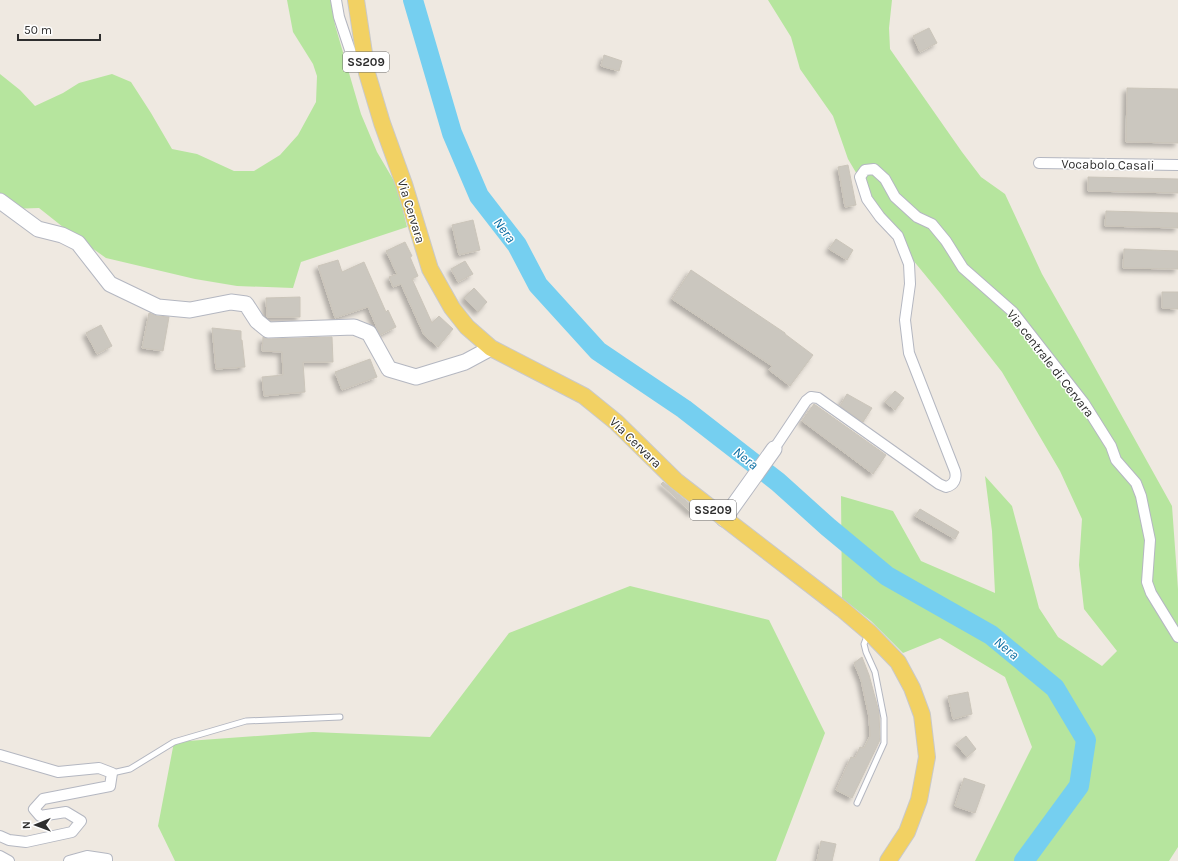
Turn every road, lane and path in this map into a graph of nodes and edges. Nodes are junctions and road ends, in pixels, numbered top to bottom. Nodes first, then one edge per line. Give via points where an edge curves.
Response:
1 (336, 0) edge
2 (356, 0) edge
3 (368, 73) junction
4 (1039, 162) dead end
5 (1178, 165) edge
6 (0, 201) edge
7 (491, 348) junction
8 (774, 449) joint
9 (724, 519) junction
10 (869, 632) junction
11 (1178, 637) edge
12 (340, 717) dead end
13 (0, 755) edge
14 (112, 772) junction
15 (857, 803) dead end
16 (0, 836) edge
17 (0, 856) edge
18 (9, 861) edge
19 (69, 861) edge
20 (107, 861) edge
21 (888, 861) edge

1 - 3 street via 353,59
2 - 3 main road, Via Cervara / SS209
3 - 7 main road, Via Cervara / SS209 via 430,269 452,308 467,327
4 - 5 street, Vocabolo Casali
6 - 7 street via 38,228 78,243 110,284 158,307 190,310 231,302 246,304 257,321 268,330 354,328 370,333 389,369 416,377 465,362
7 - 9 main road, Via Cervara / SS209 via 584,396 616,422 676,481
8 - 9 street, Via centrale di Cervara
8 - 11 street, Via centrale di Cervara via 806,401 811,397 818,398 939,484 946,487 955,482 955,471 909,353 905,320 910,284 909,264 898,236 867,199 860,177 865,170 874,169 885,179 895,197 917,216 932,224 963,268 1013,312 1084,403 1111,446 1116,460 1136,483 1150,540 1148,582 1151,592
9 - 10 main road, Via Cervara / SS209
10 - 15 lane via 864,644 875,672 884,718 884,743
10 - 21 main road, Via Cervara / SS209 via 898,662 912,688 922,715 927,758 919,800 907,832
12 - 14 lane via 246,721 174,742 130,769
13 - 14 street via 58,772 99,768
14 - 16 street via 110,786 43,799 34,808 40,816 66,812 81,821 72,832 26,842
17 - 18 street
19 - 20 street via 87,856

